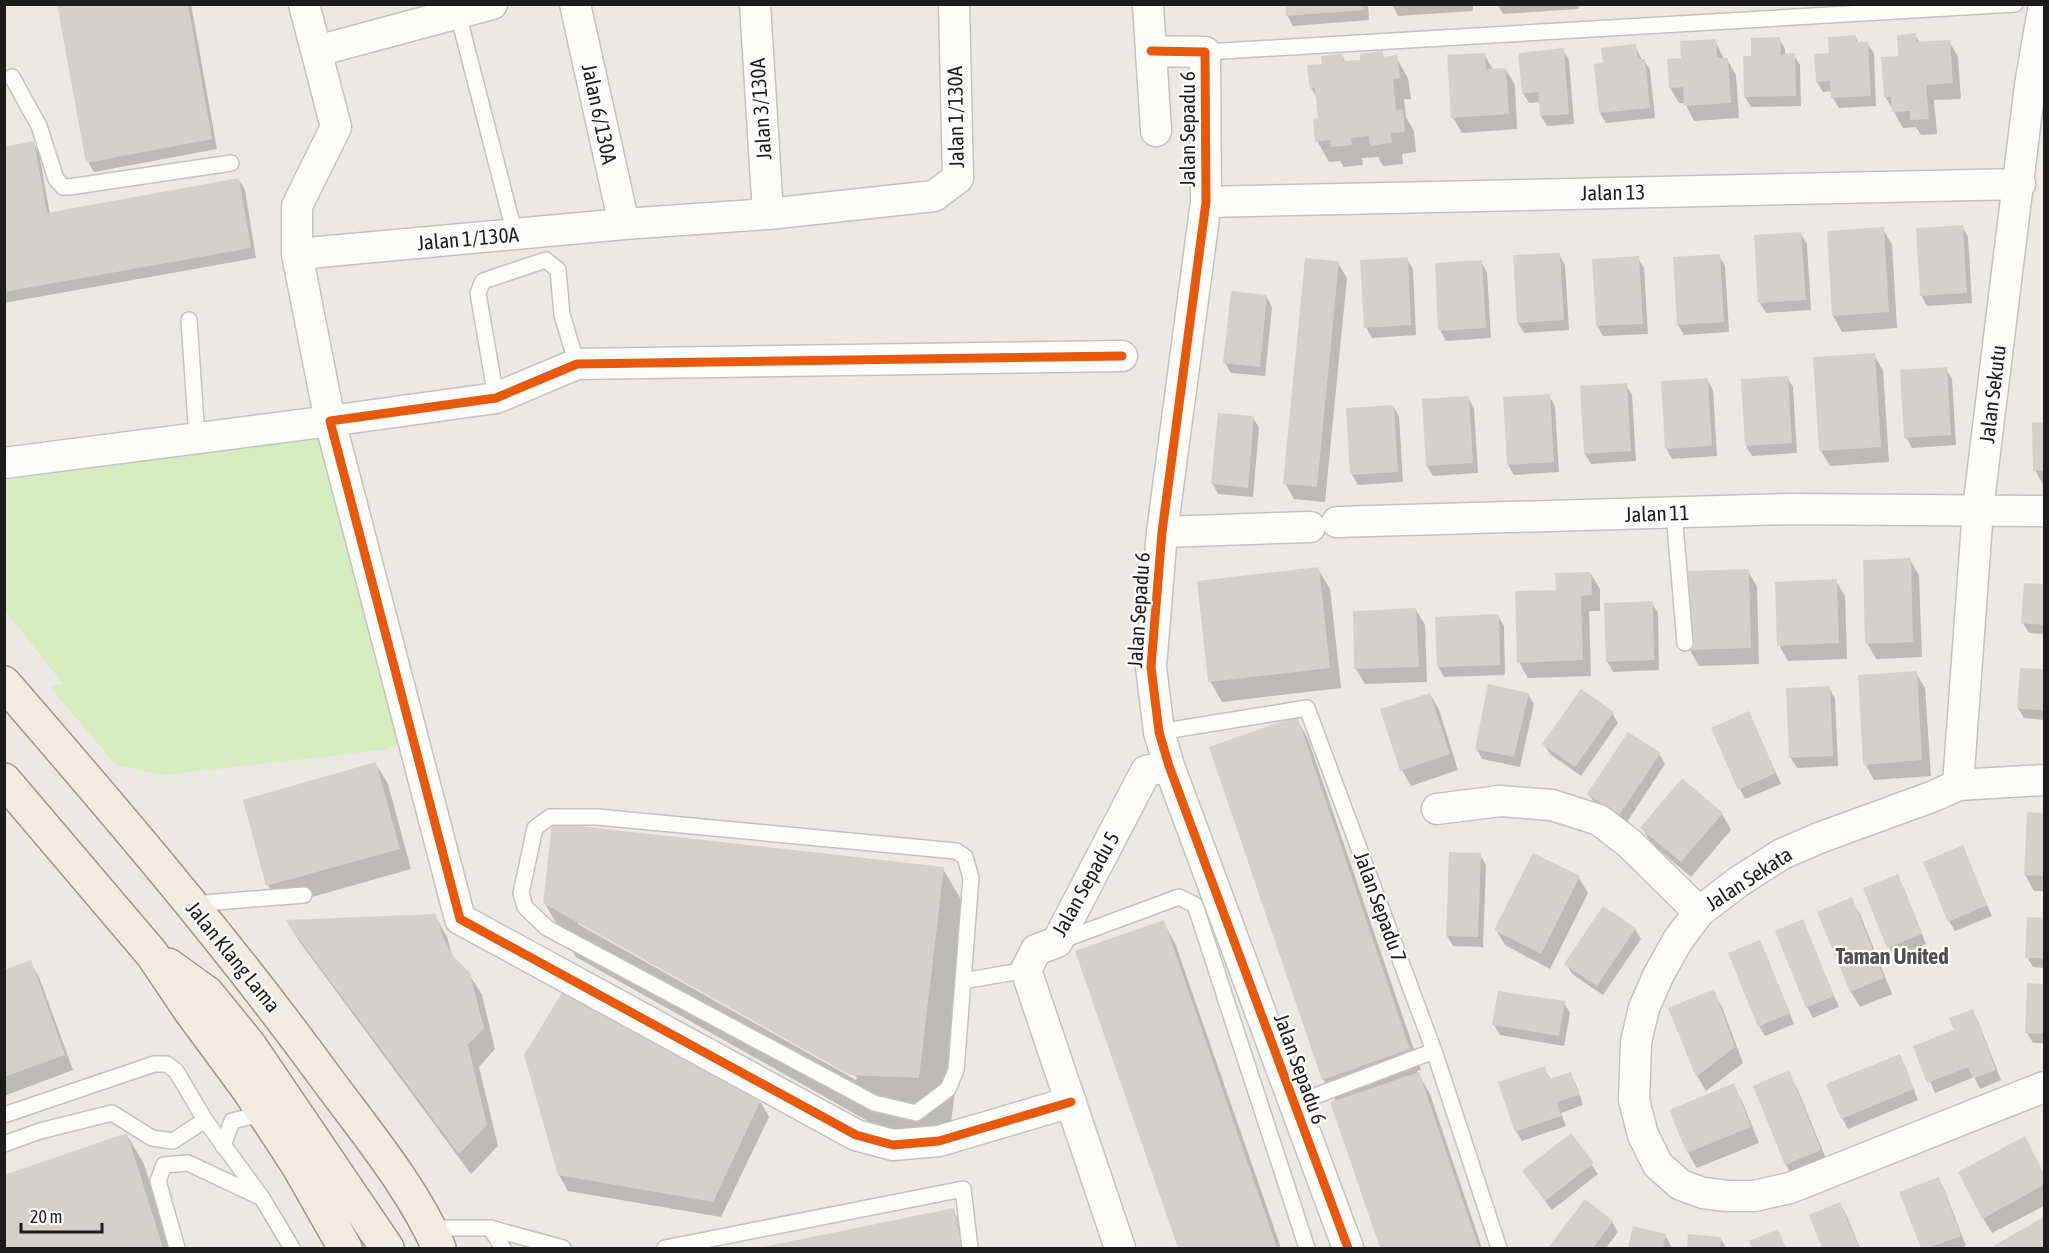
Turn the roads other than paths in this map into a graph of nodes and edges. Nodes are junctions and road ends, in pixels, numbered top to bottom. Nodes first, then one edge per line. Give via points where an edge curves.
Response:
1 (304, 4) edge
2 (492, 4) edge
3 (575, 4) edge
4 (755, 4) edge
5 (954, 4) edge
6 (1148, 4) edge
7 (2015, 4) edge
8 (2044, 4) edge
9 (458, 14) junction
10 (317, 51) junction
11 (1151, 51) junction
12 (1205, 52) junction
13 (12, 77) dead end
14 (1156, 131) dead end
15 (231, 163) dead end
16 (2020, 184) junction
17 (1206, 202) junction
18 (768, 214) junction
19 (624, 224) junction
20 (515, 235) junction
21 (297, 254) junction
22 (189, 320) dead end
23 (1122, 356) dead end
24 (577, 364) junction
25 (496, 399) junction
26 (330, 421) junction
27 (197, 438) junction
28 (4, 462) edge
29 (1978, 509) junction
30 (2044, 511) edge
31 (1674, 513) junction
32 (1162, 532) junction
33 (1685, 643) dead end
34 (4, 683) edge
35 (1159, 732) junction
36 (1169, 766) junction
37 (2044, 780) edge
38 (1958, 785) junction
39 (8, 787) edge
40 (1437, 809) dead end
41 (304, 895) dead end
42 (191, 904) junction
43 (1699, 912) junction
44 (1057, 942) junction
45 (152, 954) junction
46 (1026, 970) junction
47 (963, 981) junction
48 (1434, 1051) junction
49 (2044, 1087) edge
50 (1071, 1102) junction
51 (1294, 1104) junction
52 (4, 1114) edge
53 (206, 1120) junction
54 (276, 1132) junction
55 (152, 1138) junction
56 (4, 1144) edge
57 (223, 1146) junction
58 (164, 1165) junction
59 (262, 1198) junction
60 (490, 1228) junction
61 (435, 1238) edge
62 (177, 1248) edge
63 (292, 1248) edge
64 (345, 1248) edge
65 (387, 1248) edge
66 (502, 1248) edge
67 (563, 1248) edge
68 (665, 1248) edge
69 (970, 1248) edge
70 (1120, 1248) edge
71 (1307, 1248) edge
72 (1348, 1248) edge
73 (1499, 1248) edge

1 - 10 street
2 - 9 street
3 - 19 street, Jalan 6/130A
4 - 18 street, Jalan 3/130A
5 - 18 street, Jalan 1/130A via 958,178 934,196
6 - 11 street
7 - 12 lane
8 - 16 street, Jalan Sekutu via 2030,85
9 - 10 street
9 - 20 lane
10 - 21 street via 336,127 297,206
11 - 12 street
11 - 14 street
12 - 17 street, Jalan Sepadu 6
13 - 15 lane via 39,126 56,179 63,187
16 - 17 street, Jalan 13
16 - 29 street, Jalan Sekutu
17 - 32 street, Jalan Sepadu 6
18 - 19 street, Jalan 1/130A
19 - 20 street, Jalan 1/130A
20 - 21 street, Jalan 1/130A
21 - 26 street
22 - 27 lane
23 - 24 street
24 - 25 street
24 - 25 lane via 562,315 558,270 546,260 483,281 478,293
25 - 26 street
26 - 27 street
26 - 50 street via 460,919 856,1135 893,1144 939,1141
27 - 28 street
29 - 30 street, Jalan 11
29 - 31 street, Jalan 11
29 - 38 street, Jalan Sekutu
31 - 32 street, Jalan 11
31 - 33 lane
32 - 35 street, Jalan Sepadu 6 via 1150,667
34 - 42 main road, Jalan Klang Lama
35 - 36 street, Jalan Sepadu 6
35 - 48 lane, Jalan Sepadu 7 via 1307,708
36 - 44 street, Jalan Sepadu 5 via 1146,771
36 - 51 street, Jalan Sepadu 6
37 - 38 street, Jalan Sekata
38 - 43 street, Jalan Sekata via 1782,854
39 - 45 main road
40 - 43 street via 1500,801 1552,805 1599,820 1629,843
41 - 42 lane
42 - 61 main road, Jalan Klang Lama via 375,1144
43 - 49 street, Jalan Sekata via 1659,974 1644,1008 1636,1042 1634,1100 1643,1135 1659,1165 1681,1185 1728,1196 1754,1196 1790,1188
44 - 46 street, Jalan Sepadu 5 via 1036,950
44 - 71 lane via 1179,897 1195,905
45 - 54 main road
45 - 65 main road via 207,993 256,1055
46 - 47 lane
46 - 50 street
47 - 47 lane via 956,1071 948,1089 916,1113 873,1102 547,928 525,907 521,893 535,828 550,817 597,817 956,851 965,857 971,878
48 - 51 lane
48 - 73 lane, Jalan Sepadu 7
50 - 70 street
51 - 72 street, Jalan Sepadu 6
52 - 53 lane via 154,1064 167,1064 176,1071
53 - 55 lane via 173,1141
53 - 57 lane
54 - 57 lane via 253,1116 232,1121
54 - 64 main road
55 - 56 lane via 112,1113
55 - 58 lane
57 - 59 lane
58 - 59 lane via 188,1163
58 - 62 lane via 158,1181
59 - 63 lane
60 - 61 lane
60 - 66 lane
60 - 67 lane
68 - 69 lane via 963,1189

